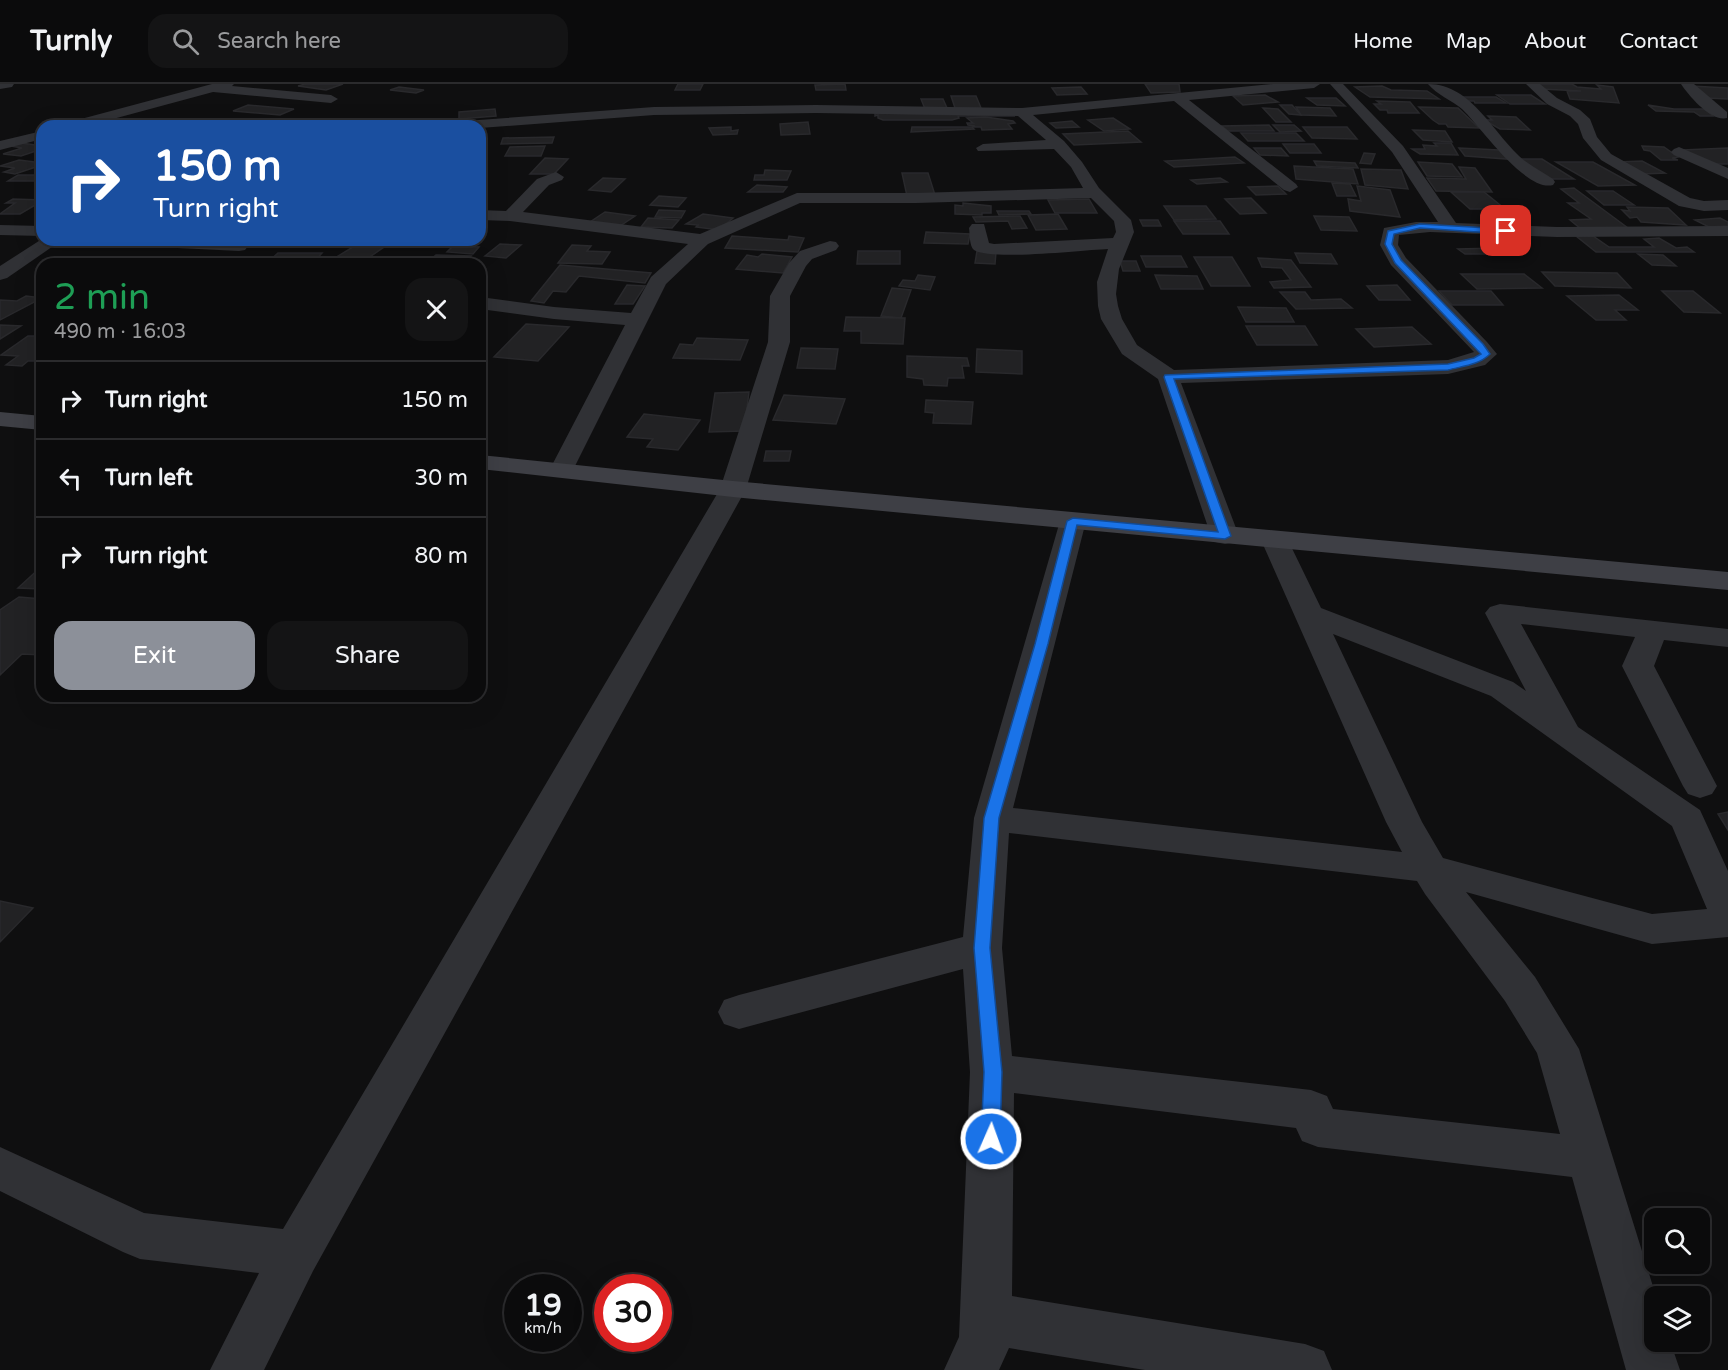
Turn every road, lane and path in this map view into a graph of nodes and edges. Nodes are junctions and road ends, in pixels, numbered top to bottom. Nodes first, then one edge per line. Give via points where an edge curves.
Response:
1 (7, 84) edge
2 (1314, 84) edge
3 (1336, 84) edge
4 (1434, 84) edge
5 (1532, 84) edge
6 (1687, 84) edge
7 (0, 85) edge
8 (220, 86) edge
9 (1217, 89) edge
10 (878, 93) dead end
11 (1098, 93) dead end
12 (1178, 98) junction
13 (331, 99) dead end
14 (1109, 105) junction
15 (874, 110) junction
16 (1022, 112) junction
17 (1722, 115) dead end
18 (93, 120) edge
19 (486, 123) edge
20 (7, 129) dead end
21 (36, 132) edge
22 (36, 135) edge
23 (1059, 144) junction
24 (0, 146) edge
25 (983, 147) dead end
26 (1679, 152) dead end
27 (1728, 174) edge
28 (556, 177) dead end
29 (1547, 182) dead end
30 (1290, 187) dead end
31 (1097, 193) junction
32 (1728, 206) edge
33 (486, 215) edge
34 (510, 216) junction
35 (978, 228) dead end
36 (1452, 229) junction
37 (0, 230) edge
38 (36, 231) edge
39 (1728, 231) edge
40 (702, 240) junction
41 (1119, 243) junction
42 (44, 246) edge
43 (830, 246) dead end
44 (0, 274) edge
45 (486, 304) edge
46 (638, 320) junction
47 (1168, 377) junction
48 (0, 419) edge
49 (36, 422) edge
50 (486, 463) edge
51 (562, 470) junction
52 (733, 489) junction
53 (1073, 521) junction
54 (1225, 536) junction
55 (1275, 540) junction
56 (1728, 582) edge
57 (1309, 614) junction
58 (1653, 630) junction
59 (1728, 638) edge
60 (1566, 735) junction
61 (1700, 786) dead end
62 (992, 818) junction
63 (1431, 869) junction
64 (1728, 914) edge
65 (1728, 922) edge
66 (982, 948) junction
67 (738, 1012) dead end
68 (993, 1072) junction
69 (1589, 1158) junction
70 (0, 1168) edge
71 (296, 1254) junction
72 (986, 1318) junction
73 (236, 1370) edge
74 (970, 1370) edge
75 (1305, 1370) edge
76 (1653, 1370) edge

1 - 7 street
2 - 9 street
3 - 36 street via 1398,148
4 - 29 street via 1465,105 1518,163
5 - 32 street via 1585,122 1590,138 1606,157 1685,202
6 - 17 street
8 - 13 street
8 - 18 street
9 - 12 street
10 - 15 street via 872,101
11 - 14 street
12 - 14 street
12 - 30 street
14 - 16 street
15 - 16 street
15 - 19 street via 624,107
16 - 23 street
20 - 21 street
22 - 24 street
23 - 25 street
23 - 31 street
26 - 27 street
28 - 34 street via 543,182
31 - 40 street via 797,198
31 - 41 street via 1122,220 1125,232
33 - 34 street
34 - 40 street
35 - 41 street via 980,246 993,249
36 - 39 street
36 - 47 street via 1402,228 1390,232 1389,244 1398,261 1480,346 1485,354 1477,360 1448,367
37 - 38 street
40 - 46 street via 658,281
41 - 47 street via 1108,268 1106,305 1110,319 1135,355 1159,366
42 - 44 street
43 - 52 street via 806,255 780,296 779,342
45 - 46 street
46 - 51 street
47 - 54 street
48 - 49 street
50 - 51 street
51 - 52 street
52 - 53 street
52 - 71 street
53 - 54 street
53 - 62 street
54 - 55 street
55 - 56 street
55 - 57 street
57 - 60 street via 1502,689
57 - 63 street via 1404,822
58 - 59 street
58 - 60 street via 1500,613
58 - 61 street via 1638,666
60 - 64 street via 1687,819
62 - 63 street
62 - 66 street
63 - 65 street via 1652,929
63 - 69 street via 1438,884 1520,989 1557,1050
66 - 67 street
66 - 68 street
68 - 69 street via 1311,1110 1317,1127
68 - 72 street
69 - 76 street
70 - 71 street via 140,1236
71 - 73 street
72 - 74 street via 985,1343
72 - 75 street

